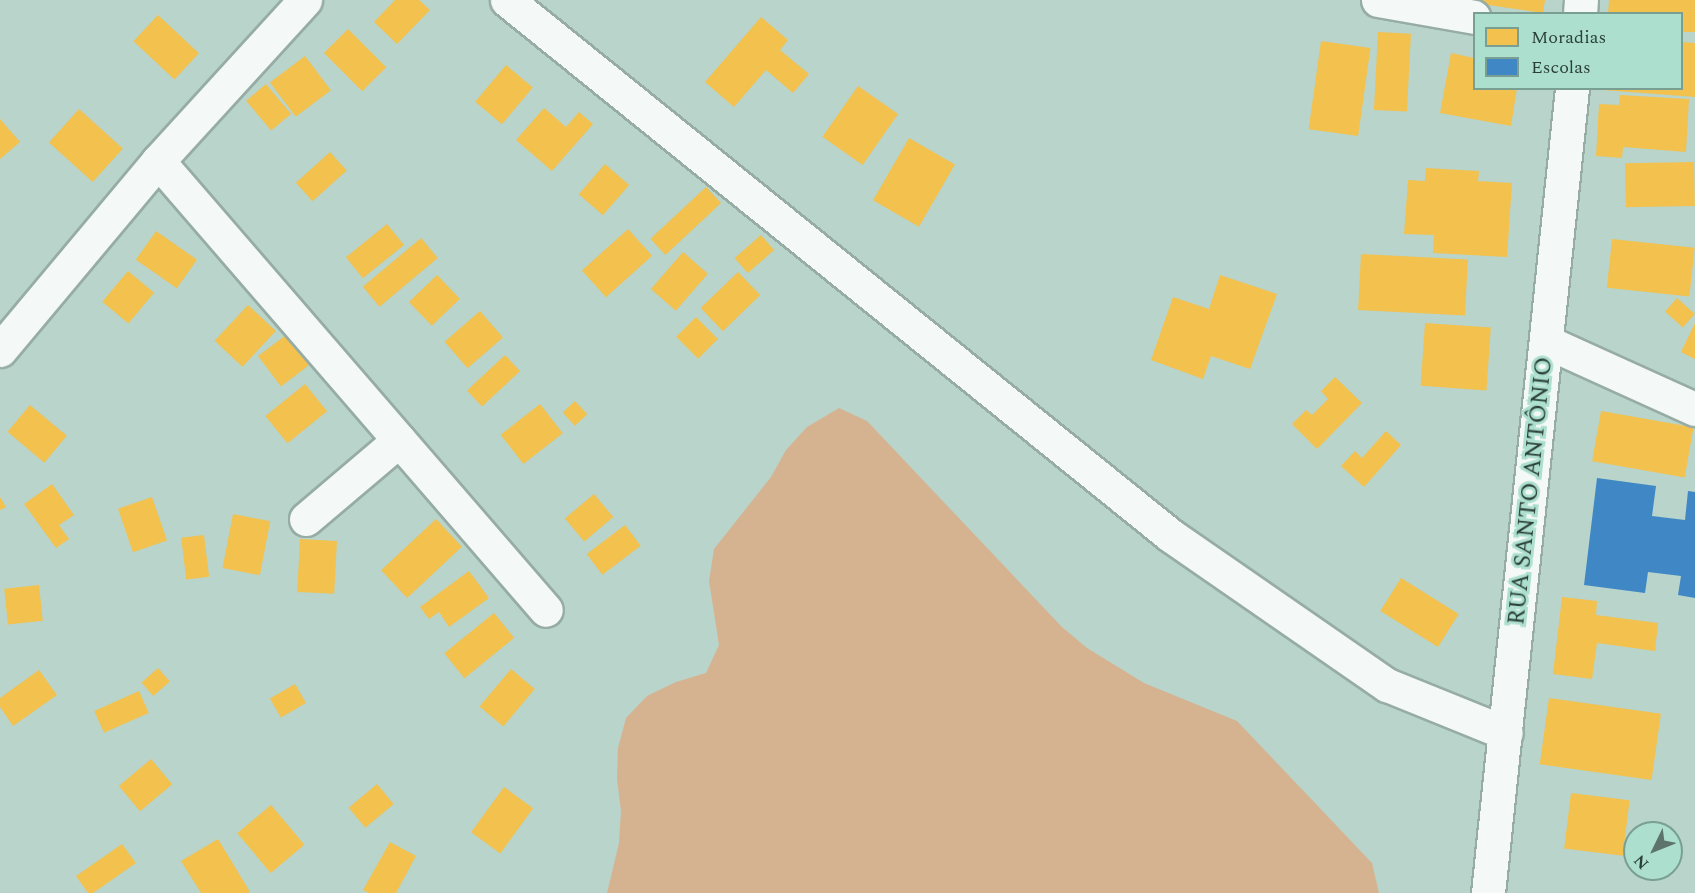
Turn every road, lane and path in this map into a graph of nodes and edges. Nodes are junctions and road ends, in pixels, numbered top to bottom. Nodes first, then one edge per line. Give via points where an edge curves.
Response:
1 (306, 0) edge
2 (507, 0) edge
3 (1378, 0) edge
4 (1473, 16) edge
5 (1572, 90) edge
6 (158, 162) junction
7 (1547, 342) junction
8 (0, 350) edge
9 (1695, 409) edge
10 (399, 440) junction
11 (306, 519) dead end
12 (546, 610) dead end
13 (1506, 733) junction
14 (1488, 893) edge

1 - 6 street
2 - 13 street via 1170,535 1387,685
3 - 4 street
5 - 7 street, RUA SANTO ANTÔNIO
6 - 8 street
6 - 10 street
7 - 9 street
7 - 13 street, RUA SANTO ANTÔNIO
10 - 11 street
10 - 12 street
13 - 14 street, RUA SANTO ANTÔNIO

